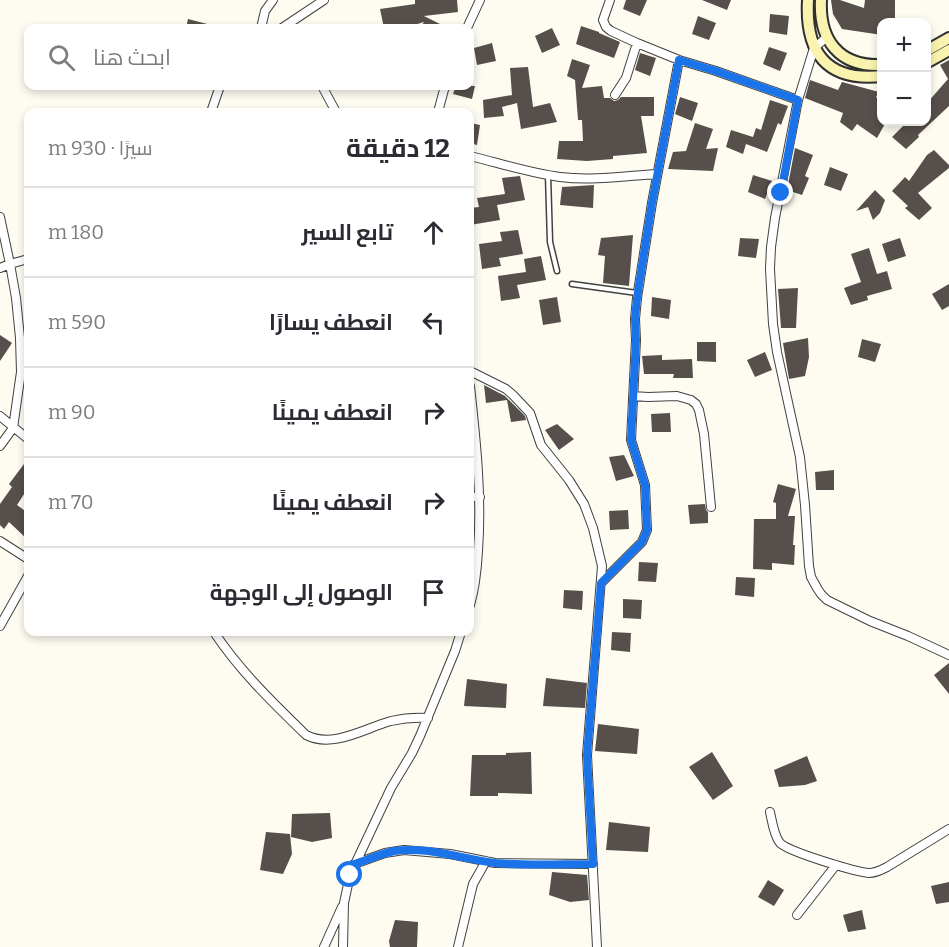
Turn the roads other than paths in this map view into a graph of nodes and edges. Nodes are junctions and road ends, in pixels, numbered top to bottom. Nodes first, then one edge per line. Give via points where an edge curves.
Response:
1 (273, 0) edge
2 (324, 0) edge
3 (480, 0) edge
4 (610, 0) edge
5 (808, 0) edge
6 (821, 0) edge
7 (262, 24) edge
8 (294, 24) edge
9 (469, 24) edge
10 (827, 37) junction
11 (949, 38) edge
12 (637, 43) junction
13 (814, 48) junction
14 (931, 49) edge
15 (949, 50) edge
16 (679, 60) junction
17 (931, 61) edge
18 (877, 66) edge
19 (877, 76) edge
20 (219, 90) edge
21 (324, 90) edge
22 (444, 90) edge
23 (615, 95) dead end
24 (798, 100) junction
25 (212, 108) edge
26 (334, 108) edge
27 (439, 108) edge
28 (474, 157) edge
29 (657, 174) junction
30 (548, 175) junction
31 (0, 217) edge
32 (24, 260) edge
33 (10, 264) junction
34 (0, 268) edge
35 (557, 271) dead end
36 (572, 284) dead end
37 (638, 293) junction
38 (24, 336) edge
39 (474, 373) edge
40 (633, 396) junction
41 (0, 416) edge
42 (474, 424) edge
43 (13, 428) junction
44 (24, 436) edge
45 (0, 446) edge
46 (474, 497) edge
47 (480, 497) junction
48 (711, 507) dead end
49 (0, 541) edge
50 (24, 556) edge
51 (24, 583) edge
52 (601, 583) junction
53 (474, 584) edge
54 (0, 626) edge
55 (217, 636) edge
56 (460, 636) edge
57 (949, 655) edge
58 (428, 718) junction
59 (770, 812) dead end
60 (949, 829) edge
61 (486, 861) junction
62 (354, 864) junction
63 (593, 864) junction
64 (836, 865) junction
65 (344, 903) junction
66 (797, 915) dead end
67 (324, 947) edge
68 (342, 947) edge
69 (459, 947) edge
70 (597, 947) edge

1 - 7 street
2 - 8 street
3 - 9 street
4 - 12 street via 603,20 606,27
5 - 13 main road via 809,33
6 - 10 main road
10 - 13 street
10 - 18 main road via 834,49 855,63
11 - 14 main road
12 - 16 street
12 - 23 street via 626,78
13 - 19 main road via 824,62 839,71
13 - 24 street
15 - 17 main road
16 - 24 street
16 - 29 street
20 - 25 street
21 - 26 street
22 - 27 street
24 - 57 street via 775,218 770,269 777,352 800,457 811,578 827,600
28 - 30 street
29 - 30 street via 594,178
29 - 37 street
30 - 35 lane via 550,242
31 - 33 street
32 - 33 street
33 - 34 street
33 - 38 street
36 - 37 lane
37 - 40 street
38 - 43 street
39 - 52 street via 506,389 530,413 541,445 584,504 602,566
40 - 48 street via 677,396 696,404 704,434
40 - 52 street via 631,440 645,485 647,530 642,542
41 - 43 street
42 - 47 street
43 - 44 street
43 - 45 street
46 - 47 street
47 - 53 street
49 - 50 street
51 - 54 street
52 - 63 street via 587,755
55 - 58 street via 263,692 313,738 330,740 389,722
56 - 58 street
58 - 62 street
59 - 64 street via 780,843
60 - 64 street via 879,872
61 - 62 street via 404,850
61 - 63 street
61 - 69 street via 472,884
62 - 65 street
63 - 70 street
64 - 66 street
65 - 67 street
65 - 68 street

